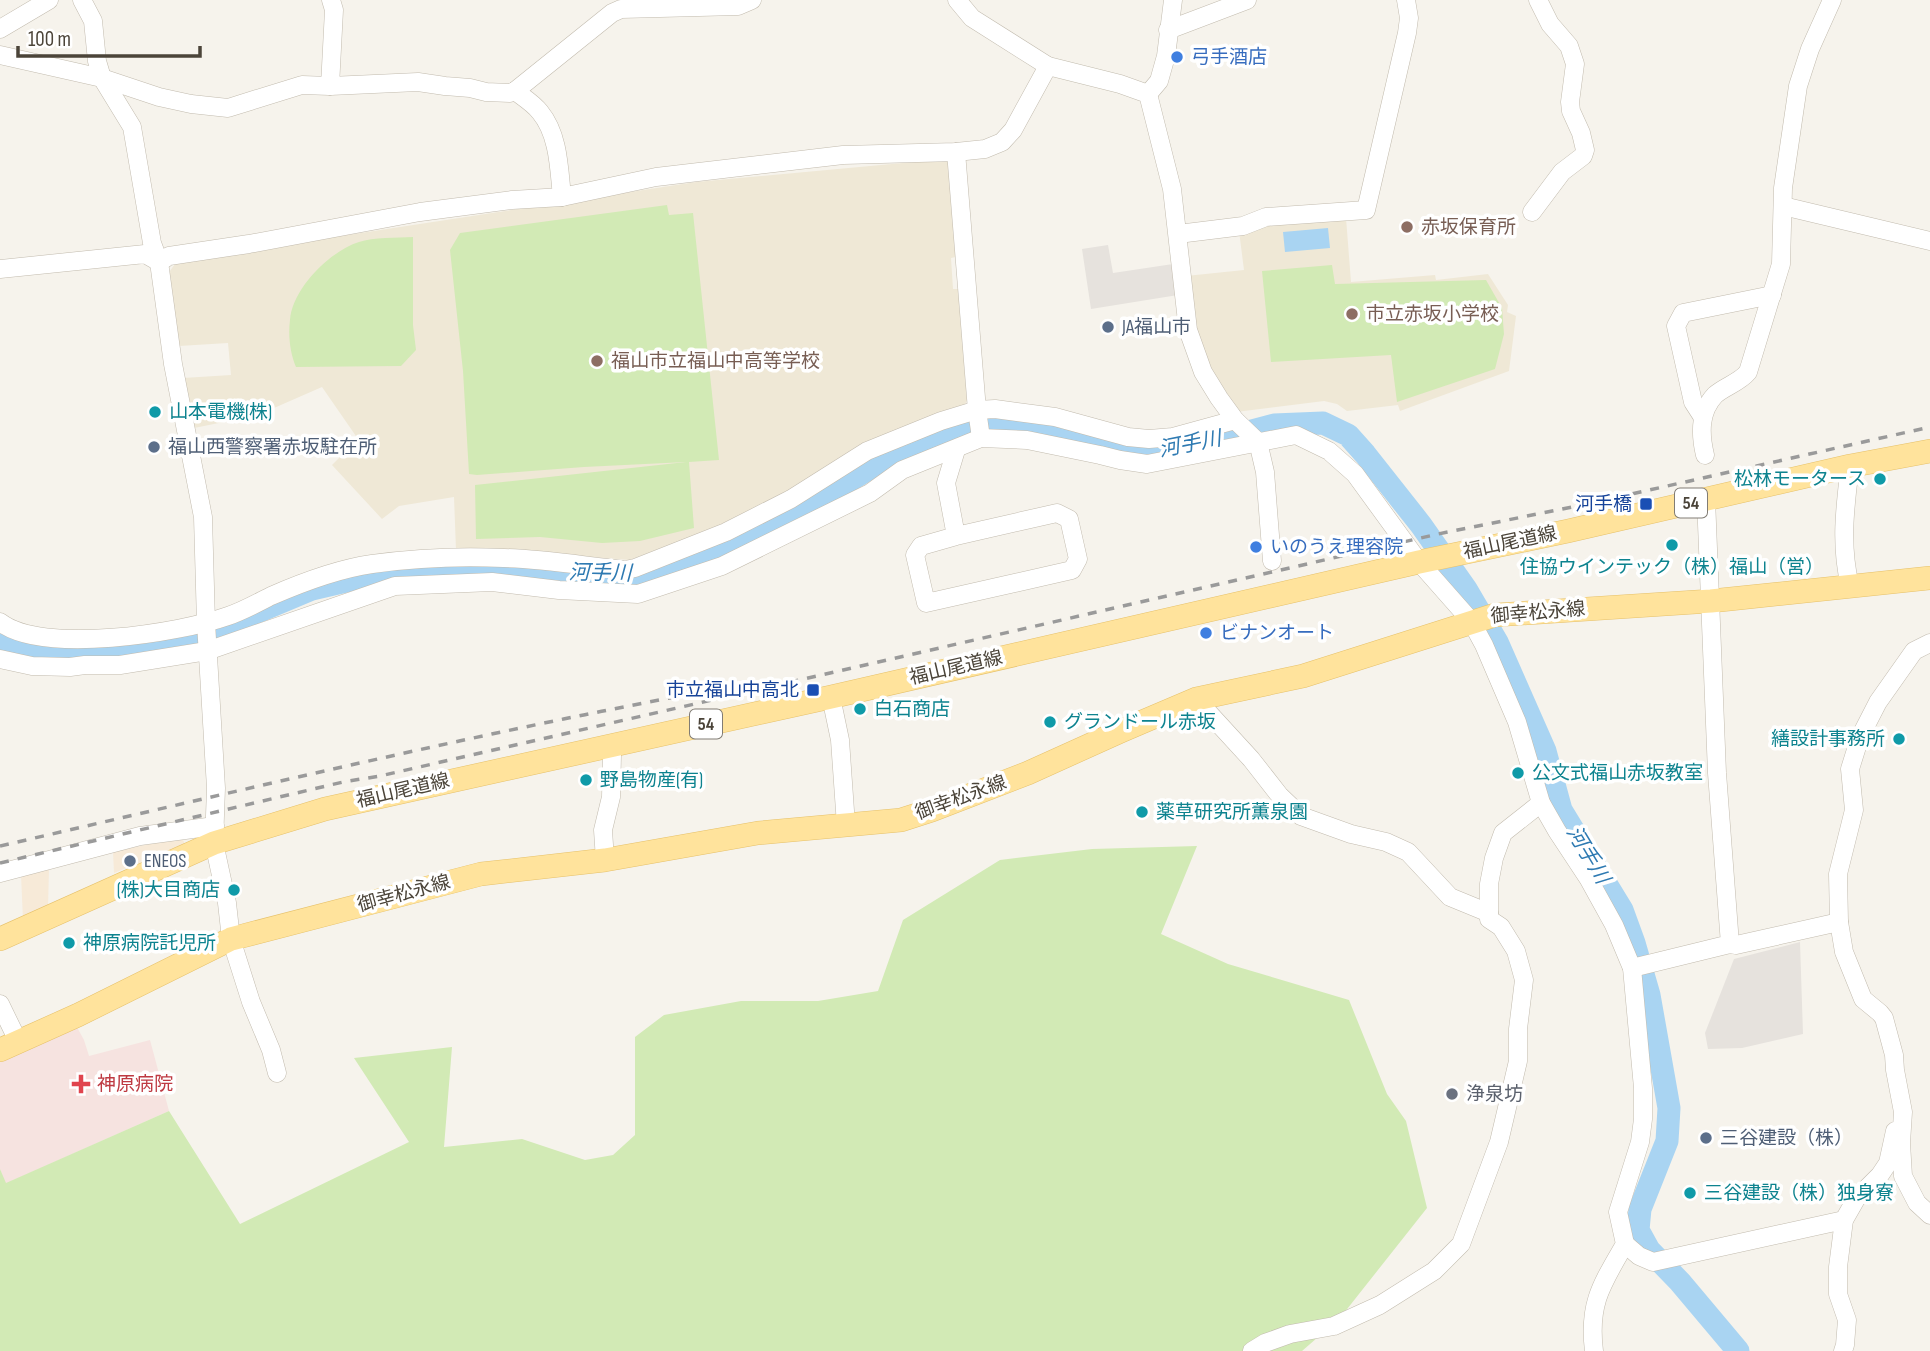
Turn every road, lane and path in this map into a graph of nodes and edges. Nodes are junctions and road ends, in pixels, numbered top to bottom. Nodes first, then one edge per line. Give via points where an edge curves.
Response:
1 (49, 0) edge
2 (82, 0) edge
3 (331, 0) edge
4 (752, 0) edge
5 (957, 0) edge
6 (1173, 0) edge
7 (1247, 0) edge
8 (1406, 0) edge
9 (1538, 0) edge
10 (1832, 0) edge
11 (673, 3) edge
12 (0, 29) edge
13 (1168, 30) junction
14 (0, 55) edge
15 (1048, 66) junction
16 (102, 78) junction
17 (330, 86) junction
18 (515, 91) junction
19 (1148, 94) junction
20 (956, 152) junction
21 (562, 197) junction
22 (1783, 206) junction
23 (1532, 212) dead end
24 (1178, 234) junction
25 (1930, 241) edge
26 (159, 262) junction
27 (0, 269) edge
28 (1772, 295) junction
29 (977, 412) junction
30 (1702, 416) junction
31 (1237, 422) junction
32 (980, 436) junction
33 (1256, 440) junction
34 (956, 450) junction
35 (1930, 451) edge
36 (1705, 454) dead end
37 (1850, 466) junction
38 (1706, 499) junction
39 (956, 536) junction
40 (1272, 561) dead end
41 (1424, 561) junction
42 (1930, 578) edge
43 (1850, 586) junction
44 (1711, 601) junction
45 (1479, 619) junction
46 (0, 622) edge
47 (206, 625) junction
48 (1930, 643) edge
49 (207, 649) junction
50 (0, 659) edge
51 (831, 697) junction
52 (1196, 699) junction
53 (609, 745) junction
54 (1542, 803) junction
55 (846, 825) junction
56 (214, 834) junction
57 (605, 860) junction
58 (0, 873) edge
59 (1489, 913) junction
60 (1839, 922) junction
61 (0, 939) edge
62 (231, 939) junction
63 (1730, 944) junction
64 (1640, 965) junction
65 (0, 1004) edge
66 (9, 1046) edge
67 (277, 1073) dead end
68 (1903, 1112) junction
69 (1930, 1215) edge
70 (1844, 1220) junction
71 (1625, 1244) junction
72 (1252, 1351) edge
73 (1594, 1351) edge
74 (1843, 1351) edge

1 - 12 street
2 - 16 street via 93,21
3 - 17 street
4 - 11 street via 738,6
5 - 15 street via 972,18
6 - 13 street
7 - 13 street
8 - 24 street via 1407,33 1366,210 1266,218 1243,226
9 - 23 street via 1575,64 1571,111 1585,150
10 - 22 street via 1798,86
11 - 18 street via 612,13
13 - 19 street via 1166,56
14 - 16 street
15 - 19 street
15 - 20 street via 1002,142
16 - 17 street via 159,97 228,108 302,85
16 - 26 street via 132,127
17 - 18 street via 418,82 486,92
18 - 21 street via 540,111 551,129
19 - 24 street via 1172,189
20 - 21 street via 843,155 656,177
20 - 29 street
21 - 26 street via 420,212 169,256
22 - 25 street
22 - 28 street via 1781,264
24 - 31 street via 1188,330 1203,372
26 - 27 street via 145,254
26 - 47 street via 202,517
28 - 30 street via 1748,372 1715,395
28 - 30 street via 1679,317 1676,326 1691,394
29 - 31 street via 995,409 1055,417 1149,439
29 - 32 street
29 - 47 street via 941,421 867,451 780,505 635,568 456,557 370,564 310,580
30 - 36 street
31 - 33 street
32 - 33 street via 1027,440 1147,464
32 - 34 street
33 - 40 street via 1265,472
33 - 41 street via 1296,435 1329,451 1355,474
34 - 39 street via 946,483
34 - 49 street via 902,470 870,494 722,566 638,594 492,582 396,586
35 - 37 main road, 福山尾道線 / 54
37 - 38 main road, 福山尾道線 / 54
37 - 43 street via 1843,540
38 - 41 main road, 福山尾道線 / 54
38 - 44 street
39 - 39 street via 1057,513 1069,519 1078,559 1072,570 926,603 915,555 920,546
41 - 45 street
41 - 51 main road, 福山尾道線 / 54
42 - 43 main road, 御幸松永線
43 - 44 main road, 御幸松永線
44 - 45 main road, 御幸松永線
44 - 63 street via 1717,773
45 - 52 main road, 御幸松永線 via 1303,676
45 - 54 street via 1484,645 1517,722
46 - 47 street via 25,634 64,639 112,638
47 - 49 street
48 - 60 street via 1914,651 1860,737 1850,769 1854,810 1838,874
49 - 50 street via 120,666 32,666
49 - 56 street
51 - 53 main road, 福山尾道線 / 54
51 - 55 street via 840,740
52 - 55 main road, 御幸松永線 via 932,810 901,820
52 - 59 street via 1301,816 1408,852 1450,898
53 - 56 main road, 福山尾道線 / 54
53 - 57 street via 611,797 603,830
54 - 59 street via 1503,833 1489,884
54 - 64 street
55 - 57 main road, 御幸松永線 via 758,833
56 - 58 street via 140,836
56 - 61 main road, 福山尾道線 / 54
56 - 62 street
57 - 62 main road, 御幸松永線 via 481,874
59 - 72 street via 1516,951 1524,980 1518,1062 1499,1142 1461,1244 1434,1271 1380,1305 1334,1326 1290,1334
60 - 63 street
60 - 68 street via 1844,951 1863,999 1884,1018
62 - 66 main road, 御幸松永線
62 - 67 street
63 - 64 street
64 - 71 street via 1643,1119 1618,1212
65 - 66 street
68 - 69 street via 1903,1176 1917,1203
68 - 70 street via 1888,1163
70 - 71 street via 1661,1261 1639,1256
70 - 74 street via 1838,1267 1838,1294 1847,1320
71 - 73 street via 1600,1287 1594,1309

